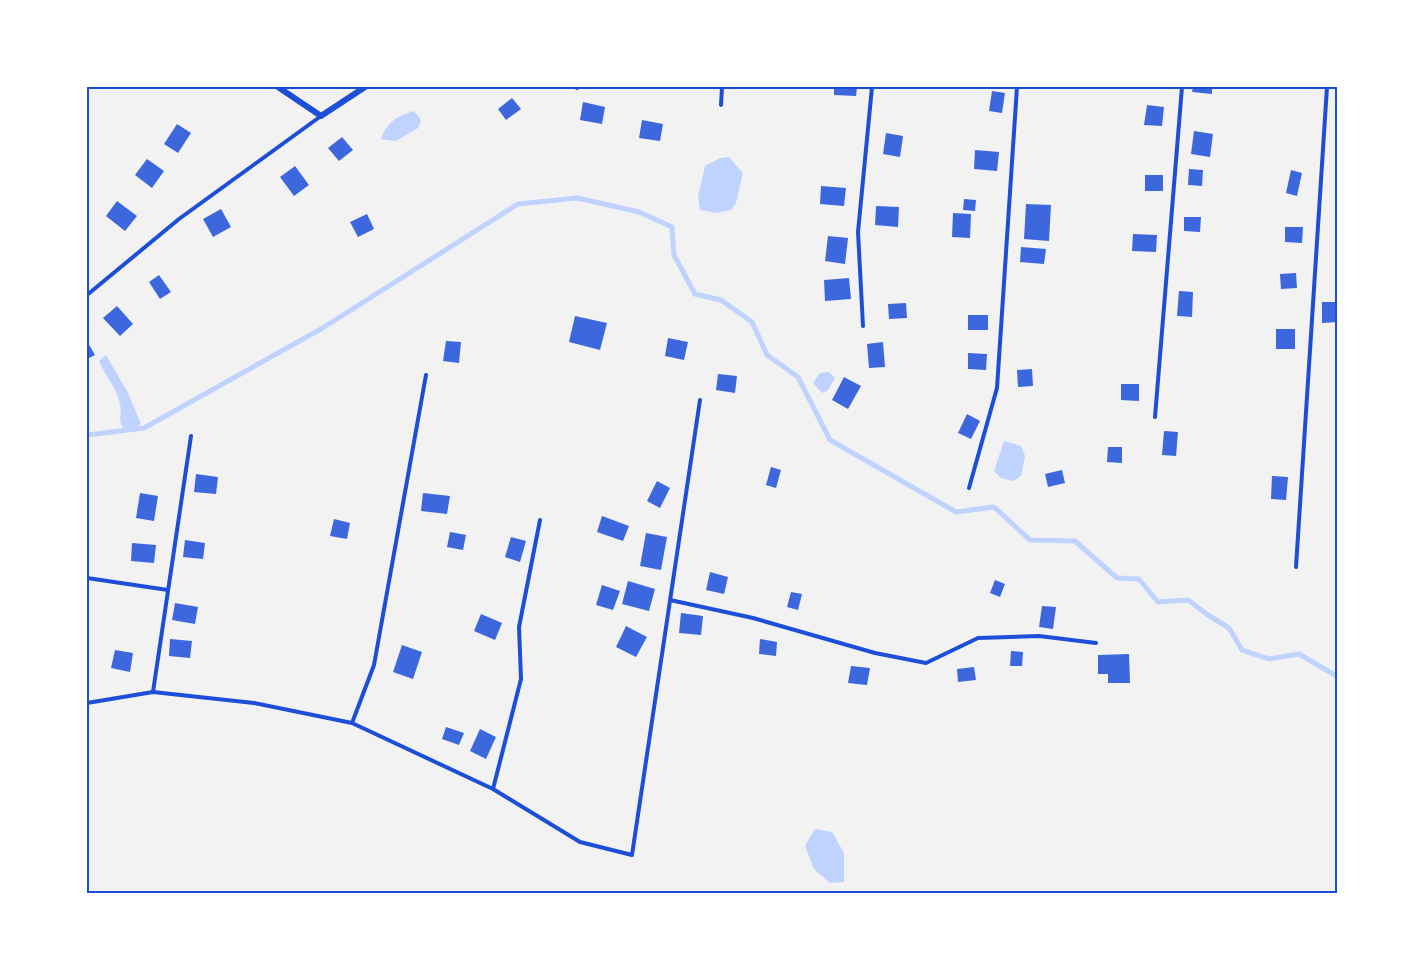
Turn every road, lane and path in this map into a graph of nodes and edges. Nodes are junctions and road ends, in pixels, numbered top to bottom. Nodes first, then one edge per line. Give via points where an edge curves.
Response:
1 (278, 87) edge
2 (365, 87) edge
3 (722, 87) edge
4 (872, 87) edge
5 (1017, 87) edge
6 (1182, 87) edge
7 (1327, 87) edge
8 (721, 105) dead end
9 (321, 116) junction
10 (87, 295) edge
11 (863, 326) dead end
12 (426, 375) dead end
13 (700, 400) dead end
14 (1155, 417) dead end
15 (191, 436) dead end
16 (969, 488) dead end
17 (540, 520) dead end
18 (1296, 567) dead end
19 (87, 578) edge
20 (168, 590) junction
21 (670, 600) junction
22 (1096, 643) dead end
23 (153, 692) junction
24 (87, 703) edge
25 (352, 723) junction
26 (493, 789) junction

1 - 9 street
2 - 9 street
3 - 8 lane
4 - 11 lane via 858,232
5 - 16 lane via 997,388
6 - 14 lane
7 - 18 lane
9 - 10 lane via 179,219
12 - 25 lane via 374,665
13 - 21 lane
15 - 20 lane
17 - 26 lane via 519,627 521,679
19 - 20 lane
20 - 23 lane
21 - 22 lane via 926,663 978,638 1039,636
21 - 26 lane via 632,855 580,842
23 - 24 lane
23 - 25 lane via 254,703
25 - 26 lane

